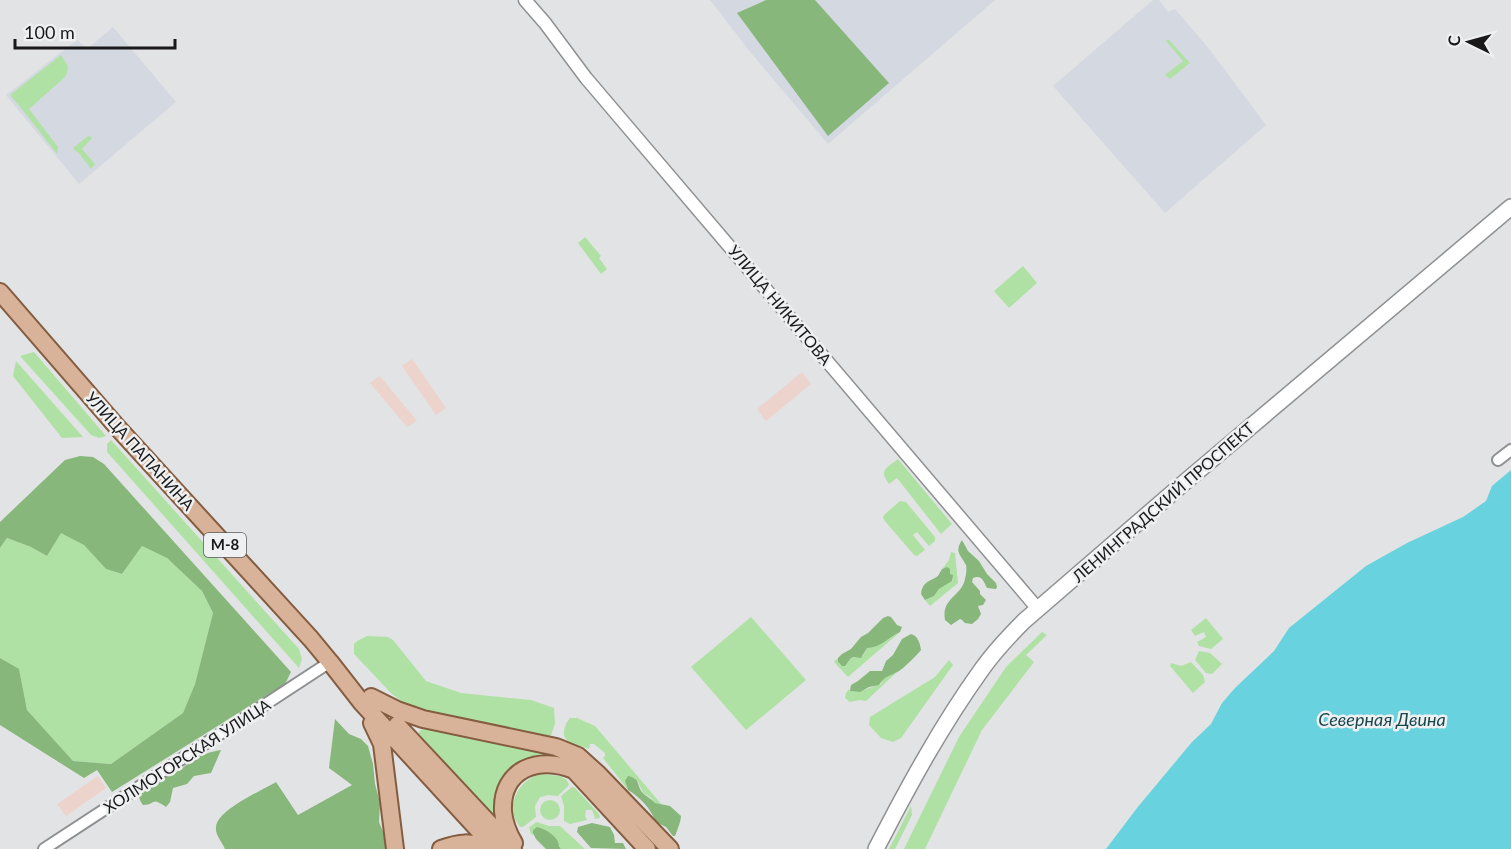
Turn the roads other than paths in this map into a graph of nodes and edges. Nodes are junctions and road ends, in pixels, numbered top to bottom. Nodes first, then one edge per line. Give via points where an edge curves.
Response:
1 (525, 0) edge
2 (1511, 207) edge
3 (3, 296) edge
4 (1511, 450) edge
5 (1498, 460) dead end
6 (1038, 609) junction
7 (330, 662) junction
8 (366, 700) junction
9 (44, 849) edge
10 (395, 849) edge
11 (441, 849) edge
12 (489, 849) edge
13 (496, 849) edge
14 (515, 849) edge
15 (647, 849) edge
16 (670, 849) edge
17 (876, 849) edge

1 - 6 street, УЛИЦА НИКИТОВА via 586,78
2 - 6 main road, ЛЕНИНГРАДСКИЙ ПРОСПЕКТ
3 - 7 main road, УЛИЦА ПАПАНИНА / М-8
4 - 5 street
6 - 17 main road, ЛЕНИНГРАДСКИЙ ПРОСПЕКТ via 1000,646 945,723
7 - 8 main road, УЛИЦА ПАПАНИНА / М-8
7 - 9 street, ХОЛМОГОРСКАЯ УЛИЦА
8 - 10 main road via 382,744
8 - 13 main road, УЛИЦА ПАПАНИНА / М-8
8 - 14 main road, УЛИЦА ПАПАНИНА / М-8
8 - 16 main road via 423,719 556,747 578,756
11 - 12 main road via 457,843
14 - 15 main road via 505,823 505,795 517,774 539,764 574,770

